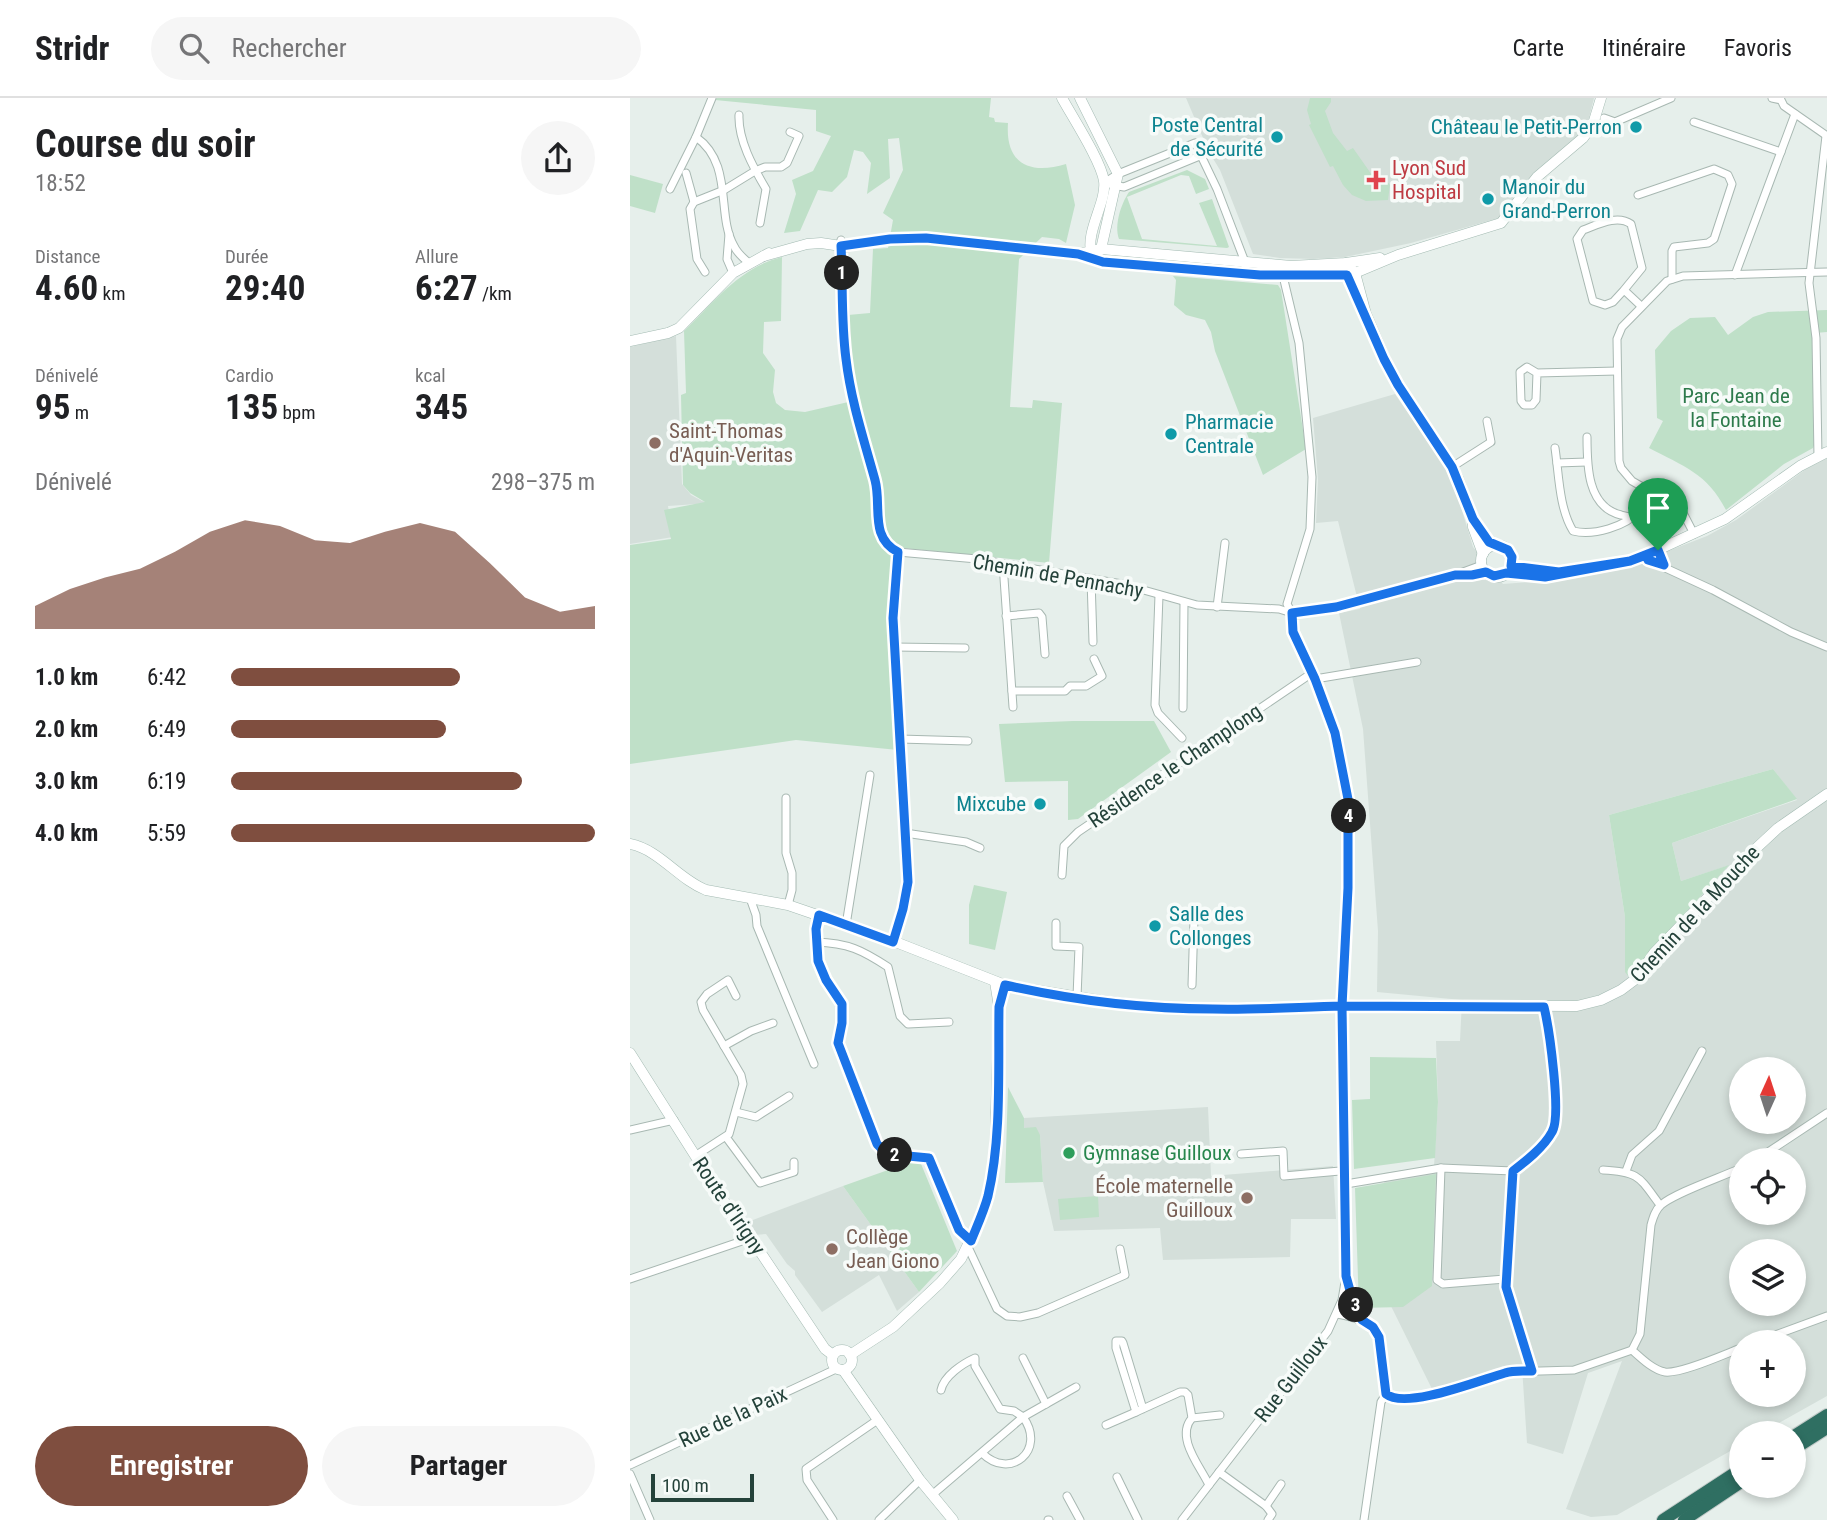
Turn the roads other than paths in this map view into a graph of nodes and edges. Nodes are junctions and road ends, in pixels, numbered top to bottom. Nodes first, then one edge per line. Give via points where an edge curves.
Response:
1 (712, 98) edge
2 (1062, 98) edge
3 (1080, 98) edge
4 (1601, 98) edge
5 (1671, 98) edge
6 (1772, 98) edge
7 (1782, 99) edge
8 (1795, 114) junction
9 (739, 115) dead end
10 (1604, 118) dead end
11 (1694, 122) dead end
12 (790, 132) dead end
13 (1827, 136) edge
14 (696, 138) junction
15 (1781, 152) junction
16 (1202, 155) junction
17 (755, 171) junction
18 (686, 173) dead end
19 (1118, 174) junction
20 (1104, 183) junction
21 (1116, 187) junction
22 (670, 189) dead end
23 (724, 190) junction
24 (1638, 195) dead end
25 (694, 202) junction
26 (760, 223) dead end
27 (729, 233) junction
28 (845, 244) junction
29 (1095, 253) junction
30 (1398, 255) junction
31 (749, 263) junction
32 (1346, 263) junction
33 (1245, 268) junction
34 (705, 272) dead end
35 (1809, 272) junction
36 (1827, 272) edge
37 (733, 273) junction
38 (1351, 274) junction
39 (1735, 275) junction
40 (1283, 276) junction
41 (1672, 279) junction
42 (1624, 290) junction
43 (1641, 306) junction
44 (630, 341) edge
45 (1617, 371) junction
46 (1537, 373) junction
47 (1827, 413) edge
48 (1818, 414) junction
49 (1488, 421) dead end
50 (1587, 437) dead end
51 (1555, 449) dead end
52 (1822, 455) edge
53 (1587, 462) junction
54 (1557, 463) junction
55 (1452, 467) junction
56 (1650, 491) junction
57 (1632, 517) junction
58 (1654, 518) dead end
59 (1473, 519) junction
60 (1694, 534) junction
61 (1225, 543) dead end
62 (1494, 545) junction
63 (1658, 550) junction
64 (898, 552) junction
65 (1483, 554) junction
66 (1646, 555) junction
67 (1003, 564) junction
68 (1664, 565) junction
69 (1484, 569) junction
70 (1509, 570) junction
71 (1091, 579) junction
72 (1159, 595) junction
73 (1184, 602) junction
74 (1217, 607) junction
75 (1292, 613) junction
76 (1006, 616) junction
77 (1093, 642) dead end
78 (894, 647) junction
79 (1827, 647) edge
80 (965, 648) dead end
81 (1045, 654) dead end
82 (1094, 659) dead end
83 (1417, 662) dead end
84 (1314, 676) junction
85 (1012, 691) junction
86 (1013, 707) dead end
87 (1183, 708) dead end
88 (1182, 738) dead end
89 (900, 739) junction
90 (968, 741) dead end
91 (870, 775) dead end
92 (1827, 794) edge
93 (786, 798) dead end
94 (905, 832) junction
95 (630, 844) edge
96 (980, 848) dead end
97 (1062, 875) dead end
98 (750, 898) junction
99 (788, 905) junction
100 (819, 915) junction
101 (1194, 919) dead end
102 (1056, 923) dead end
103 (846, 925) junction
104 (817, 942) junction
105 (893, 942) junction
106 (1000, 983) junction
107 (1192, 985) dead end
108 (736, 996) dead end
109 (1077, 997) junction
110 (1342, 1006) junction
111 (1544, 1007) junction
112 (949, 1022) dead end
113 (773, 1023) dead end
114 (724, 1046) junction
115 (1702, 1051) dead end
116 (630, 1053) edge
117 (814, 1064) dead end
118 (789, 1096) dead end
119 (736, 1112) junction
120 (1827, 1113) edge
121 (674, 1120) junction
122 (630, 1130) edge
123 (726, 1137) junction
124 (1774, 1148) edge
125 (1241, 1154) dead end
126 (695, 1156) junction
127 (794, 1162) dead end
128 (1346, 1165) junction
129 (1441, 1168) junction
130 (1603, 1170) dead end
131 (1513, 1171) junction
132 (1626, 1171) junction
133 (1729, 1173) edge
134 (1346, 1184) junction
135 (1660, 1205) junction
136 (748, 1239) junction
137 (969, 1244) junction
138 (1120, 1249) dead end
139 (1346, 1276) junction
140 (630, 1279) edge
141 (1505, 1279) junction
142 (1337, 1314) junction
143 (1827, 1316) edge
144 (1362, 1320) junction
145 (1789, 1330) edge
146 (1632, 1350) junction
147 (1729, 1352) edge
148 (833, 1355) junction
149 (850, 1355) junction
150 (1023, 1358) dead end
151 (840, 1370) junction
152 (1532, 1371) junction
153 (1076, 1387) dead end
154 (941, 1390) dead end
155 (1386, 1394) junction
156 (1046, 1404) junction
157 (1139, 1410) junction
158 (1220, 1415) dead end
159 (1827, 1415) edge
160 (1023, 1417) junction
161 (1192, 1418) junction
162 (876, 1421) junction
163 (1106, 1425) dead end
164 (1806, 1428) edge
165 (1827, 1428) edge
166 (1806, 1441) edge
167 (982, 1453) junction
168 (630, 1465) edge
169 (1219, 1472) junction
170 (630, 1474) edge
171 (1117, 1477) dead end
172 (1729, 1477) edge
173 (920, 1480) junction
174 (1209, 1485) junction
175 (1281, 1485) dead end
176 (1729, 1490) edge
177 (932, 1495) junction
178 (1067, 1496) dead end
179 (1266, 1506) junction
180 (1185, 1518) edge
181 (650, 1520) edge
182 (833, 1520) edge
183 (879, 1520) edge
184 (953, 1520) edge
185 (1080, 1520) edge
186 (1138, 1520) edge
187 (1268, 1520) edge
188 (1364, 1520) edge
189 (1663, 1520) edge
190 (1684, 1520) edge

1 - 14 street
2 - 20 street
3 - 19 street
4 - 30 street via 1583,138 1526,190 1501,223
5 - 10 street via 1615,122
6 - 7 street
7 - 8 street
8 - 13 street
8 - 15 street
9 - 17 street
11 - 15 street
12 - 17 street via 799,136 787,163
13 - 35 street
14 - 22 street
14 - 23 street via 711,152
15 - 39 street
16 - 19 street via 1195,143
16 - 21 street
16 - 33 street
17 - 23 street
17 - 26 street via 766,188
18 - 25 street
19 - 20 street
19 - 21 street
20 - 21 street
20 - 29 street
21 - 29 street
23 - 25 street
23 - 27 street
24 - 41 street via 1714,169 1728,175 1732,184 1714,239 1674,247
25 - 34 street via 690,216 696,259
27 - 31 street
27 - 37 street via 727,260
28 - 29 street via 926,238
28 - 31 street via 821,237 794,240
28 - 64 street via 848,374 876,483 878,528 890,548
29 - 33 street via 1103,262
30 - 32 street
30 - 38 street
31 - 37 street
32 - 33 street
32 - 38 street
33 - 40 street
35 - 36 street
35 - 39 street
35 - 48 street
37 - 44 street via 679,328
38 - 40 street
38 - 55 street via 1391,373
39 - 41 street
40 - 75 street, Rue Guilloux via 1298,343 1312,477 1310,529 1287,604
41 - 43 street
42 - 42 street via 1642,268 1631,224 1619,219 1583,230 1577,239 1593,301 1605,305
42 - 43 street
43 - 45 street via 1617,339
45 - 46 street
45 - 56 street via 1621,468
46 - 46 street via 1536,400 1524,405 1520,372 1527,367
47 - 48 street
48 - 52 street
49 - 55 street via 1491,442
50 - 53 street
51 - 54 street
52 - 60 street via 1725,519
53 - 54 street
53 - 57 street via 1596,498 1604,508
54 - 57 street via 1573,531 1621,525
55 - 59 street
56 - 57 street
56 - 60 street via 1682,509
57 - 58 street
59 - 62 street
59 - 65 street
60 - 63 street
61 - 74 street
62 - 65 street
62 - 70 street via 1508,550 1512,557
63 - 66 street
63 - 68 street
64 - 67 street, Chemin de Pennachy
64 - 78 street
65 - 69 street
66 - 68 street
66 - 70 street via 1545,577
67 - 71 street, Chemin de Pennachy
67 - 76 street
68 - 79 street
69 - 70 street via 1494,576
69 - 75 street, Chemin de Pennachy via 1336,607
71 - 72 street, Chemin de Pennachy
71 - 77 street
72 - 73 street, Chemin de Pennachy
72 - 88 street via 1155,705
73 - 74 street, Chemin de Pennachy
73 - 87 street
74 - 75 street, Chemin de Pennachy
75 - 84 street, Rue Guilloux via 1293,632
76 - 81 street via 1039,613
76 - 85 street
78 - 80 street
78 - 89 street
82 - 85 street via 1102,676 1086,686 1070,686 1065,691
83 - 84 street
84 - 97 street, Résidence le Champlong via 1078,832 1064,846
84 - 110 street, Rue Guilloux via 1335,733 1348,799
85 - 86 street
89 - 90 street
89 - 94 street
91 - 103 street
92 - 111 street, Chemin de la Mouche via 1760,845 1654,953 1637,978 1589,1003
93 - 99 street via 786,853 792,873
94 - 96 street
94 - 105 street via 908,882
95 - 98 street, Chemin de la Mouche via 656,856 693,885
98 - 99 street, Chemin de la Mouche
98 - 117 street via 757,926
99 - 100 street, Chemin de la Mouche
100 - 103 street, Chemin de la Mouche
100 - 104 street
101 - 107 street
102 - 109 street via 1056,946 1079,947
103 - 105 street, Chemin de la Mouche
104 - 112 street via 839,942 859,949 888,967 900,1016 908,1024
104 - 137 street via 818,961 842,1004 838,1043 877,1144 887,1154 929,1158
105 - 106 street, Chemin de la Mouche
106 - 109 street, Chemin de la Mouche
106 - 137 street via 995,1147 988,1196
108 - 114 street via 728,980 701,1002
109 - 110 street, Chemin de la Mouche via 1213,1009
110 - 111 street, Chemin de la Mouche
110 - 128 street, Rue Guilloux
111 - 131 street via 1556,1122 1552,1134
113 - 114 street
114 - 119 street via 743,1079
115 - 132 street via 1659,1131 1632,1155
116 - 121 street, Route d'Irigny
118 - 119 street via 756,1117
119 - 123 street
120 - 124 street
121 - 122 street
121 - 126 street, Route d'Irigny
123 - 126 street
123 - 127 street via 760,1183 794,1172
125 - 128 street via 1283,1151 1284,1176 1340,1171
126 - 136 street, Route d'Irigny
128 - 134 street, Rue Guilloux
129 - 131 street
129 - 134 street
129 - 141 street via 1437,1280 1443,1284
130 - 132 street
131 - 141 street
132 - 135 street via 1639,1177
133 - 135 street
134 - 139 street, Rue Guilloux
135 - 146 street via 1651,1225 1640,1334
136 - 140 street
136 - 148 street, Route d'Irigny
137 - 138 street via 997,1309 1020,1317 1125,1275
137 - 149 street via 940,1283 893,1327
139 - 142 street, Rue Guilloux
139 - 144 street
141 - 152 street
142 - 144 street
142 - 169 street, Rue Guilloux
143 - 145 street
144 - 155 street via 1379,1337
146 - 147 street via 1665,1372
146 - 152 street via 1574,1370
148 - 149 street via 842,1350
148 - 151 street via 832,1364
149 - 151 street via 851,1365
150 - 156 street
151 - 162 street
151 - 168 street, Rue de la Paix
152 - 155 street via 1504,1373 1423,1397 1392,1398
153 - 156 street
154 - 160 street via 943,1382 975,1358 975,1366 1000,1409
155 - 188 street via 1381,1402
156 - 160 street
157 - 157 street via 1116,1348 1119,1340 1123,1343
157 - 161 street via 1185,1392
157 - 163 street
158 - 161 street
159 - 164 highway
160 - 167 street
160 - 167 street via 1032,1435 1022,1458 1002,1464
161 - 174 street via 1185,1437
162 - 173 street
162 - 182 street via 806,1469 807,1480
165 - 166 highway
167 - 177 street
169 - 174 street, Rue Guilloux
169 - 179 street
170 - 181 street
171 - 186 street
172 - 189 highway
173 - 177 street
173 - 183 street
174 - 180 street, Rue Guilloux
175 - 179 street
176 - 190 highway
177 - 184 street
178 - 185 street
179 - 187 street via 1272,1514

